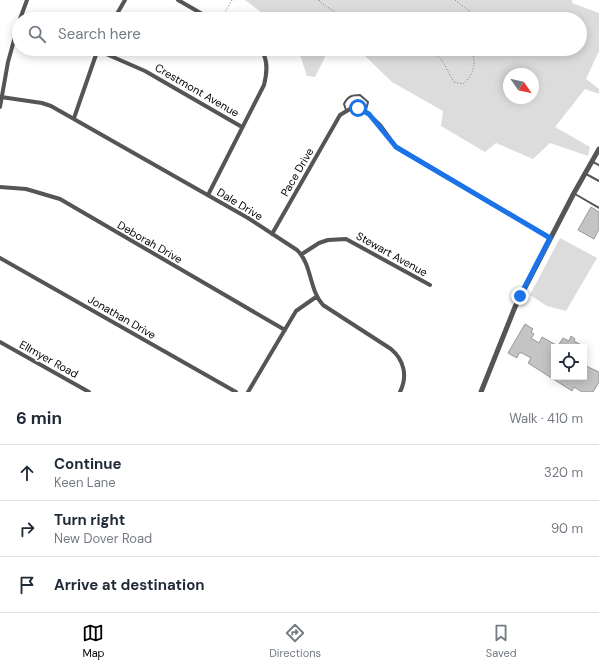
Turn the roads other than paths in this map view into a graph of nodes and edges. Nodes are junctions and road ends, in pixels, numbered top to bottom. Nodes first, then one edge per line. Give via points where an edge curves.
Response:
1 (28, 0) edge
2 (125, 0) edge
3 (178, 0) edge
4 (23, 12) edge
5 (118, 12) edge
6 (199, 12) edge
7 (12, 47) edge
8 (96, 56) edge
9 (111, 56) edge
10 (264, 56) edge
11 (1, 97) junction
12 (0, 107) edge
13 (346, 110) junction
14 (365, 111) junction
15 (74, 118) junction
16 (242, 127) junction
17 (599, 149) edge
18 (592, 161) junction
19 (599, 165) edge
20 (585, 174) junction
21 (599, 181) edge
22 (0, 187) edge
23 (574, 193) junction
24 (208, 195) junction
25 (599, 208) edge
26 (272, 234) junction
27 (550, 238) junction
28 (302, 254) junction
29 (0, 258) edge
30 (430, 285) dead end
31 (316, 297) junction
32 (285, 330) junction
33 (0, 342) edge
34 (89, 392) edge
35 (236, 392) edge
36 (248, 392) edge
37 (400, 392) edge
38 (482, 392) edge

1 - 4 street
2 - 5 street
3 - 6 street
7 - 11 street
8 - 15 street
9 - 16 street, Crestmont Avenue via 145,71
10 - 16 street via 266,77 260,96
11 - 12 street
11 - 15 street, Dale Drive via 42,103
13 - 14 street via 358,108
13 - 14 lane via 344,104 347,99 352,95 360,95 368,102
13 - 26 street, Pace Drive via 338,119
14 - 27 street via 380,125 396,147
15 - 24 street, Dale Drive
16 - 24 street
17 - 18 street
18 - 19 lane
18 - 20 street
20 - 21 lane
20 - 23 street
22 - 32 street, Deborah Drive via 26,189 60,199
23 - 25 lane
23 - 27 street
24 - 26 street, Dale Drive
26 - 28 street, Dale Drive
27 - 38 street via 515,307
28 - 30 street, Stewart Avenue via 319,243 346,239
28 - 31 street
29 - 35 street, Jonathan Drive
31 - 32 street via 299,309
31 - 37 street via 393,351 402,363 404,373
32 - 36 street
33 - 34 street, Ellmyer Road

